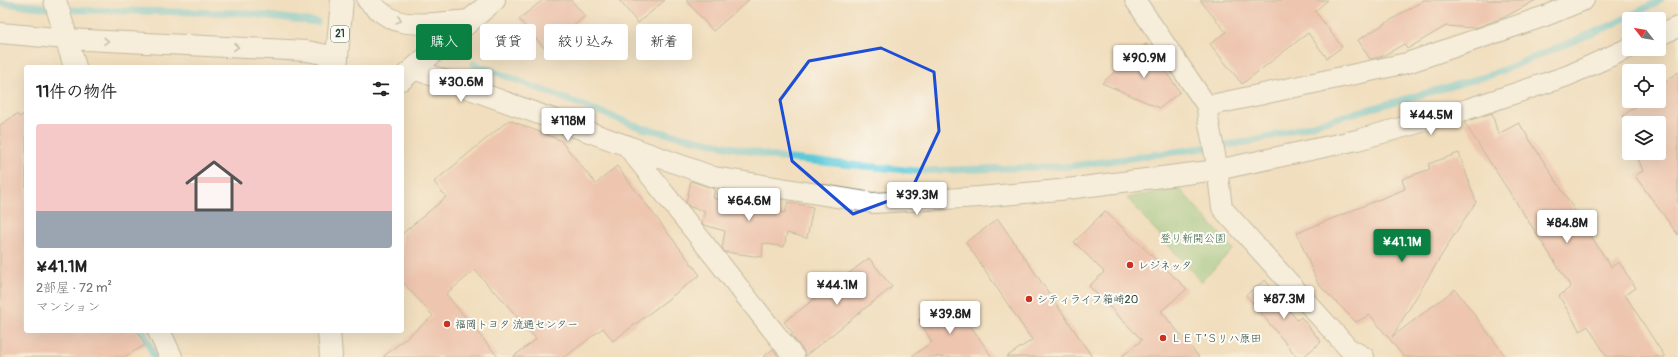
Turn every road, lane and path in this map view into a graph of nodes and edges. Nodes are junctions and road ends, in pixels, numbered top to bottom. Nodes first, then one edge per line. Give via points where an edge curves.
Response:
1 (55, 0) edge
2 (342, 0) edge
3 (367, 0) edge
4 (494, 0) edge
5 (1135, 0) edge
6 (1584, 0) edge
7 (470, 20) junction
8 (1678, 27) edge
9 (1666, 32) edge
10 (0, 33) edge
11 (66, 34) junction
12 (1622, 51) edge
13 (337, 62) edge
14 (74, 65) edge
15 (408, 74) edge
16 (1207, 113) junction
17 (626, 145) junction
18 (1217, 165) junction
19 (160, 333) edge
20 (329, 333) edge
21 (171, 357) edge
22 (331, 357) edge
23 (794, 357) edge
24 (1364, 357) edge

1 - 11 main road
2 - 13 main road, 21
3 -> 7 street via 382,13 398,21 416,23
4 - 7 main road
5 - 16 street
6 - 16 street via 1407,63
7 - 15 main road
8 - 9 street
10 - 11 street
11 -> 13 street via 307,51
11 - 14 main road
12 - 18 street via 1567,76 1461,111 1357,140
15 - 17 street
16 - 18 street
17 - 18 street via 714,177 873,203 1059,190
17 - 23 street
18 - 24 street via 1222,208 1348,348
19 - 21 main road
20 - 22 main road

